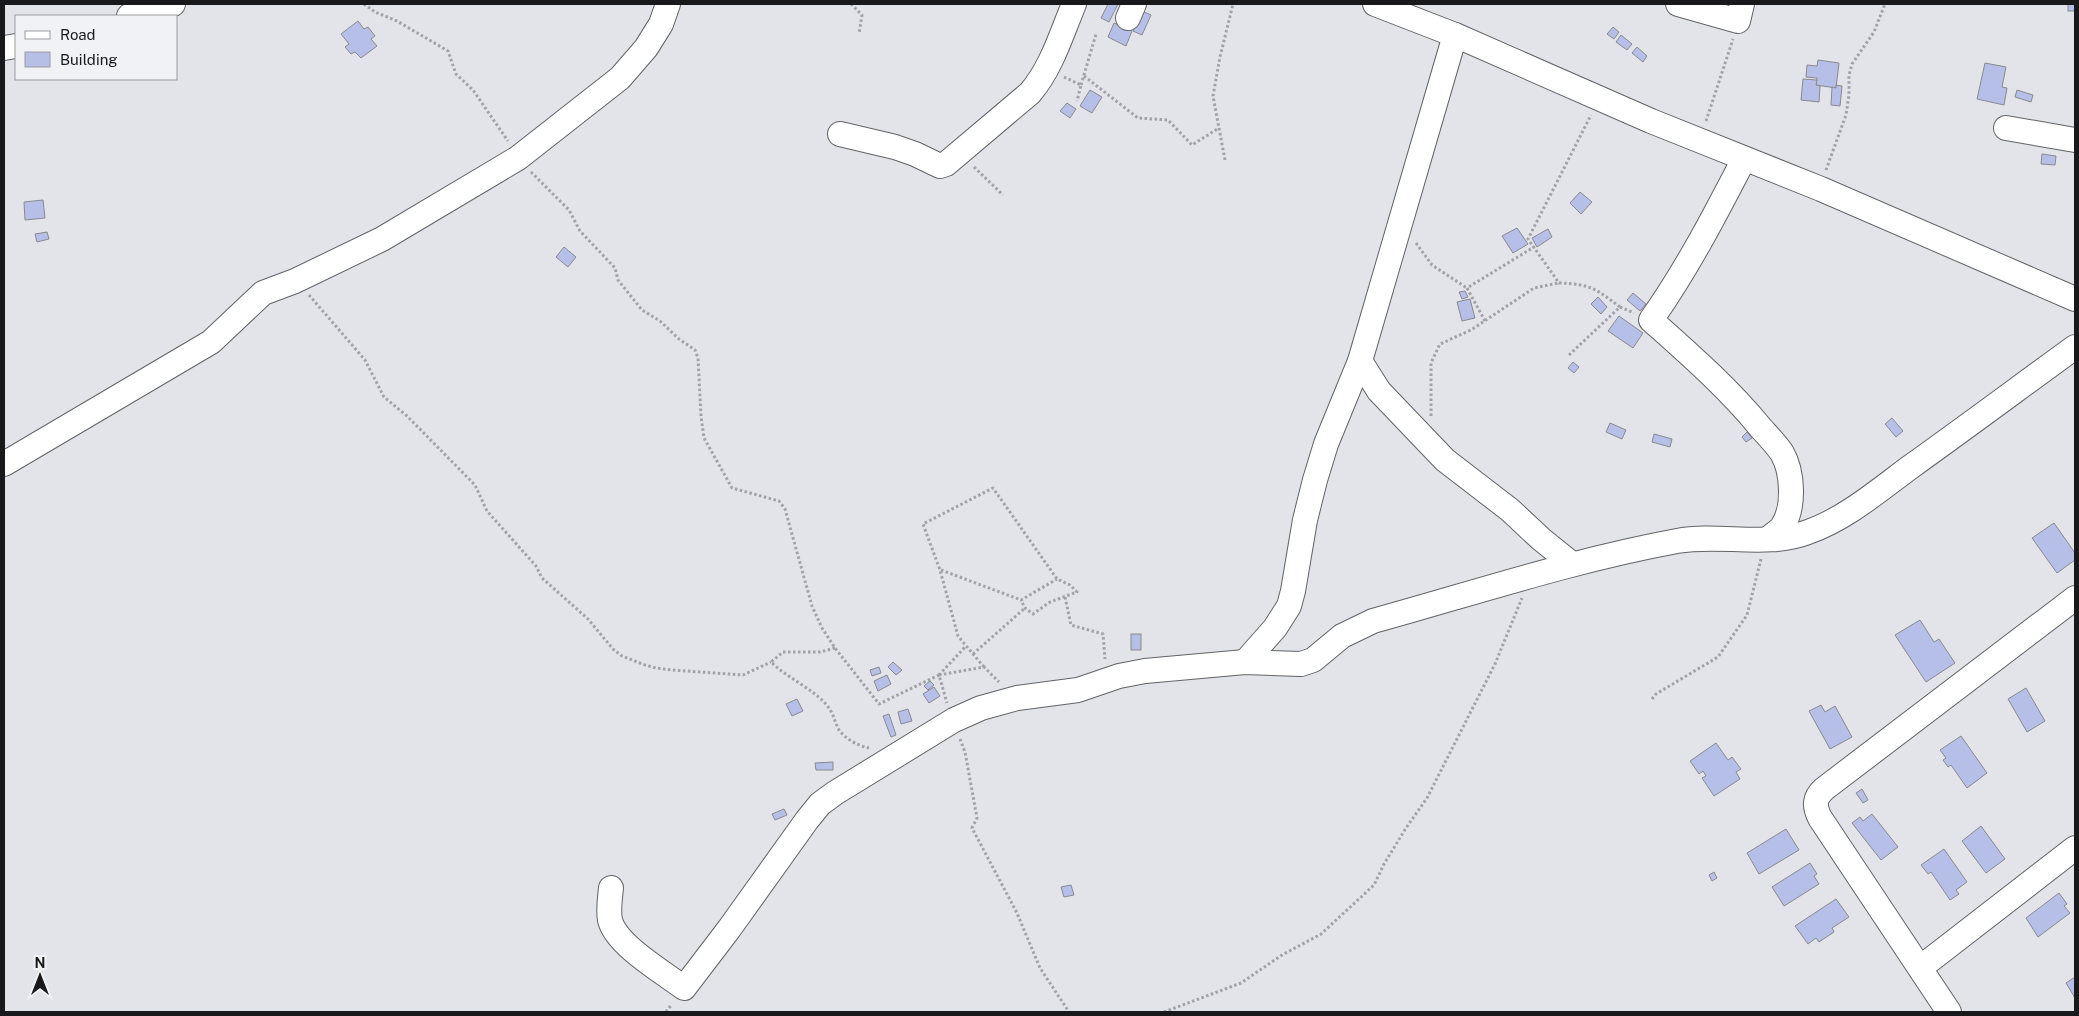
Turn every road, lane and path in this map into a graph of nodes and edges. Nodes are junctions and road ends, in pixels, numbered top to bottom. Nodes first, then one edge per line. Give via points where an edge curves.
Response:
1 (174, 4) edge
2 (364, 4) edge
3 (668, 4) edge
4 (851, 4) edge
5 (1074, 4) edge
6 (1233, 4) edge
7 (1375, 4) edge
8 (1678, 4) edge
9 (1885, 4) edge
10 (1740, 12) edge
11 (132, 15) edge
12 (859, 34) dead end
13 (1096, 34) dead end
14 (1455, 35) junction
15 (1047, 70) junction
16 (1084, 76) junction
17 (1081, 85) junction
18 (1599, 99) junction
19 (1077, 101) dead end
20 (1219, 128) junction
21 (2006, 128) dead end
22 (840, 134) dead end
23 (2075, 140) edge
24 (1700, 141) junction
25 (959, 153) junction
26 (518, 158) junction
27 (1744, 159) junction
28 (1225, 160) dead end
29 (1821, 189) junction
30 (1003, 195) dead end
31 (1399, 229) junction
32 (1534, 247) junction
33 (304, 277) junction
34 (1560, 283) junction
35 (1467, 288) junction
36 (2075, 299) edge
37 (1485, 321) junction
38 (2075, 347) edge
39 (1569, 355) dead end
40 (1360, 361) junction
41 (1423, 438) junction
42 (4, 464) edge
43 (1768, 539) junction
44 (1572, 564) junction
45 (940, 570) junction
46 (1545, 571) junction
47 (1058, 579) junction
48 (1065, 597) junction
49 (2075, 598) edge
50 (1021, 600) junction
51 (1025, 608) junction
52 (966, 646) junction
53 (835, 648) junction
54 (973, 654) junction
55 (771, 662) junction
56 (1245, 662) junction
57 (984, 668) junction
58 (939, 675) junction
59 (1119, 676) junction
60 (1017, 698) junction
61 (1652, 699) dead end
62 (954, 720) junction
63 (895, 755) junction
64 (2071, 860) edge
65 (611, 888) dead end
66 (1920, 968) junction
67 (1069, 1012) edge
68 (1164, 1012) edge
69 (1949, 1012) edge

1 - 11 street
2 - 26 path via 448,51 456,74 483,103
3 - 26 street via 661,24 646,48 620,78
4 - 12 path via 862,15
5 - 15 street
6 - 20 path via 1213,96
7 - 14 street
8 - 10 street
9 - 29 path via 1874,32 1852,64 1846,115
10 - 24 path
13 - 16 path
14 - 18 street
14 - 31 street
15 - 17 path
15 - 25 street via 1030,93
16 - 17 path
16 - 20 path via 1138,118 1168,120 1192,145
17 - 19 path
18 - 24 street
18 - 32 path via 1528,240
20 - 28 path
21 - 23 street
22 - 25 street via 895,147 940,166
24 - 27 street
25 - 30 path
26 - 33 street via 382,239
26 - 53 path via 570,210 580,231 615,268 618,280 642,310 695,350 704,438 732,488 779,501 785,509 812,606
27 - 29 street
27 - 43 street via 1706,233 1651,320 1740,402 1782,452 1789,475 1788,510 1782,527
29 - 36 street
31 - 35 path via 1412,238 1432,265
31 - 40 street
32 - 34 path
32 - 35 path
33 - 42 street via 263,293 211,342
33 - 55 path via 308,294 366,360 384,397 475,485 486,510 536,566 542,578 588,618 613,649 645,665 672,670 743,675
34 - 37 path via 1534,288
34 - 39 path via 1582,284 1598,290 1620,307
35 - 37 path
37 - 41 path via 1440,344 1431,363 1431,415
38 - 43 street via 1836,518 1800,535
40 - 41 street via 1379,391
40 - 56 street via 1315,480 1289,606 1275,628
41 - 44 street via 1445,460
43 - 44 street via 1690,539
43 - 61 path via 1748,615 1718,658
44 - 46 street
45 - 47 path via 923,524 993,488
45 - 50 path
45 - 52 path via 958,636
46 - 56 street via 1373,621 1342,636 1313,660 1301,664
46 - 68 path via 1522,599 1495,664 1427,798 1374,885 1321,934 1282,954 1241,983
47 - 48 path via 1077,592
47 - 50 path
48 - 51 path via 1050,602 1033,614
48 - 59 path via 1072,625 1103,634 1106,664
49 - 66 street via 1818,794 1816,811
50 - 51 path
51 - 54 path
52 - 54 path
52 - 58 path
53 - 55 path via 820,652 783,652
53 - 58 path via 879,704
54 - 57 path
55 - 63 path via 829,708 840,730 859,746
56 - 59 street
57 - 58 path
57 - 60 path
58 - 62 path
59 - 60 street via 1078,690
60 - 62 street
62 - 63 street
62 - 67 path via 965,752 977,818 972,828 1017,913 1040,968
63 - 65 street via 820,804 684,988 614,932 609,918
64 - 66 street
66 - 69 street

